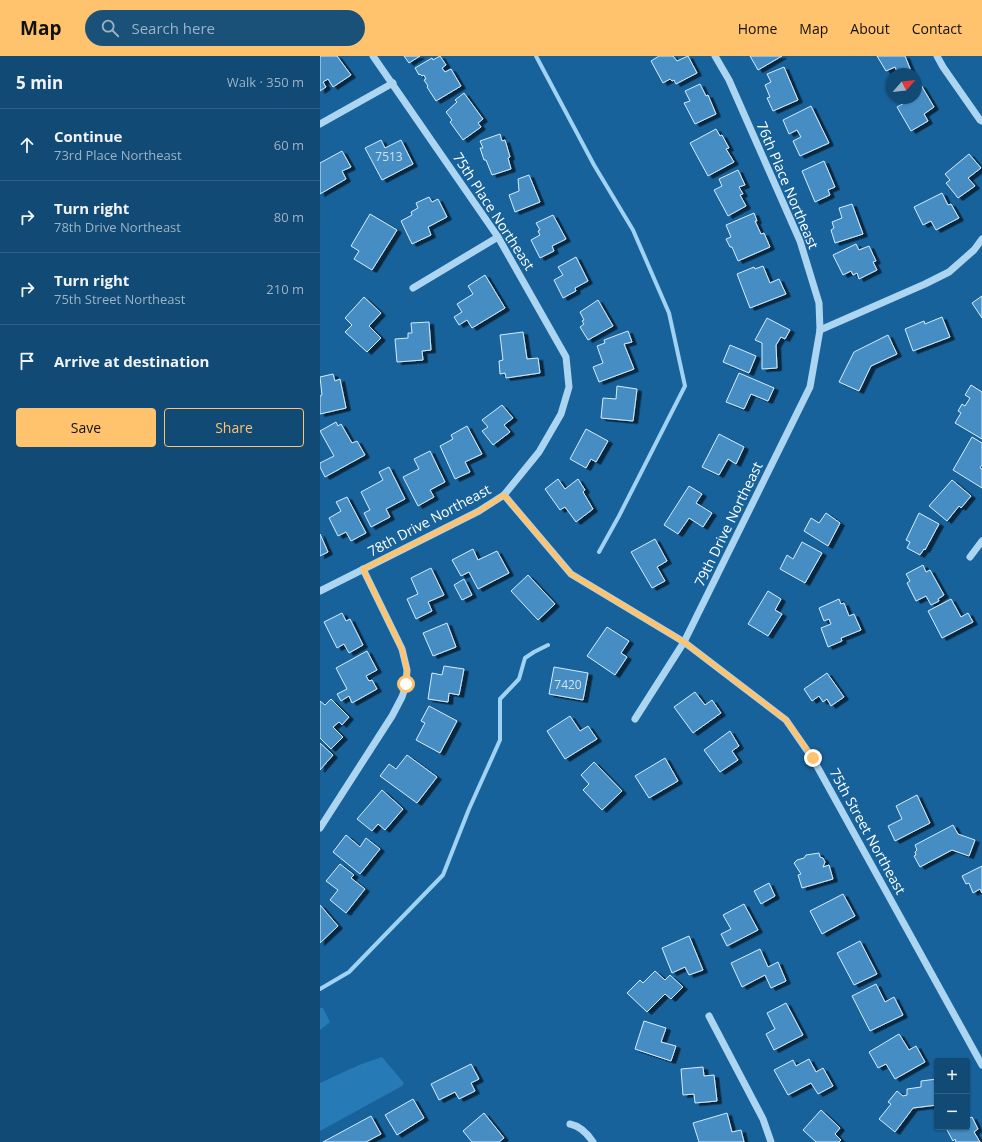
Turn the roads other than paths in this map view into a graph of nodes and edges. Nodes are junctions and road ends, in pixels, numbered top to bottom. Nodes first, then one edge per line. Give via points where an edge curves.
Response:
1 (373, 56) edge
2 (715, 56) edge
3 (937, 56) edge
4 (393, 83) junction
5 (982, 121) edge
6 (320, 124) edge
7 (498, 237) junction
8 (982, 239) edge
9 (414, 288) dead end
10 (820, 330) junction
11 (561, 414) joint
12 (504, 495) junction
13 (982, 541) edge
14 (970, 557) dead end
15 (363, 569) junction
16 (320, 590) edge
17 (684, 642) junction
18 (635, 719) dead end
19 (320, 828) edge
20 (709, 1016) dead end
21 (982, 1065) edge
22 (570, 1124) dead end
23 (593, 1142) edge
24 (771, 1142) edge

1 - 4 street, 75th Place Northeast
2 - 10 street, 76th Place Northeast via 729,80 800,241 819,303
3 - 5 street
4 - 6 street
4 - 7 street, 75th Place Northeast
7 - 9 street
7 - 11 street, 75th Place Northeast via 566,357 569,387
8 - 10 street via 974,250 949,272
10 - 17 street, 79th Drive Northeast via 810,386
11 - 12 street, 78th Drive Northeast via 539,452
12 - 15 street, 78th Drive Northeast via 479,511
12 - 17 street, 75th Street Northeast via 571,574
13 - 14 street
15 - 16 street, 78th Drive Northeast
15 - 19 street via 402,649 407,670 406,684 392,716
17 - 18 street, 79th Drive Northeast
17 - 21 street, 75th Street Northeast via 786,720 813,758
20 - 24 street via 763,1119
22 - 23 street via 584,1131

